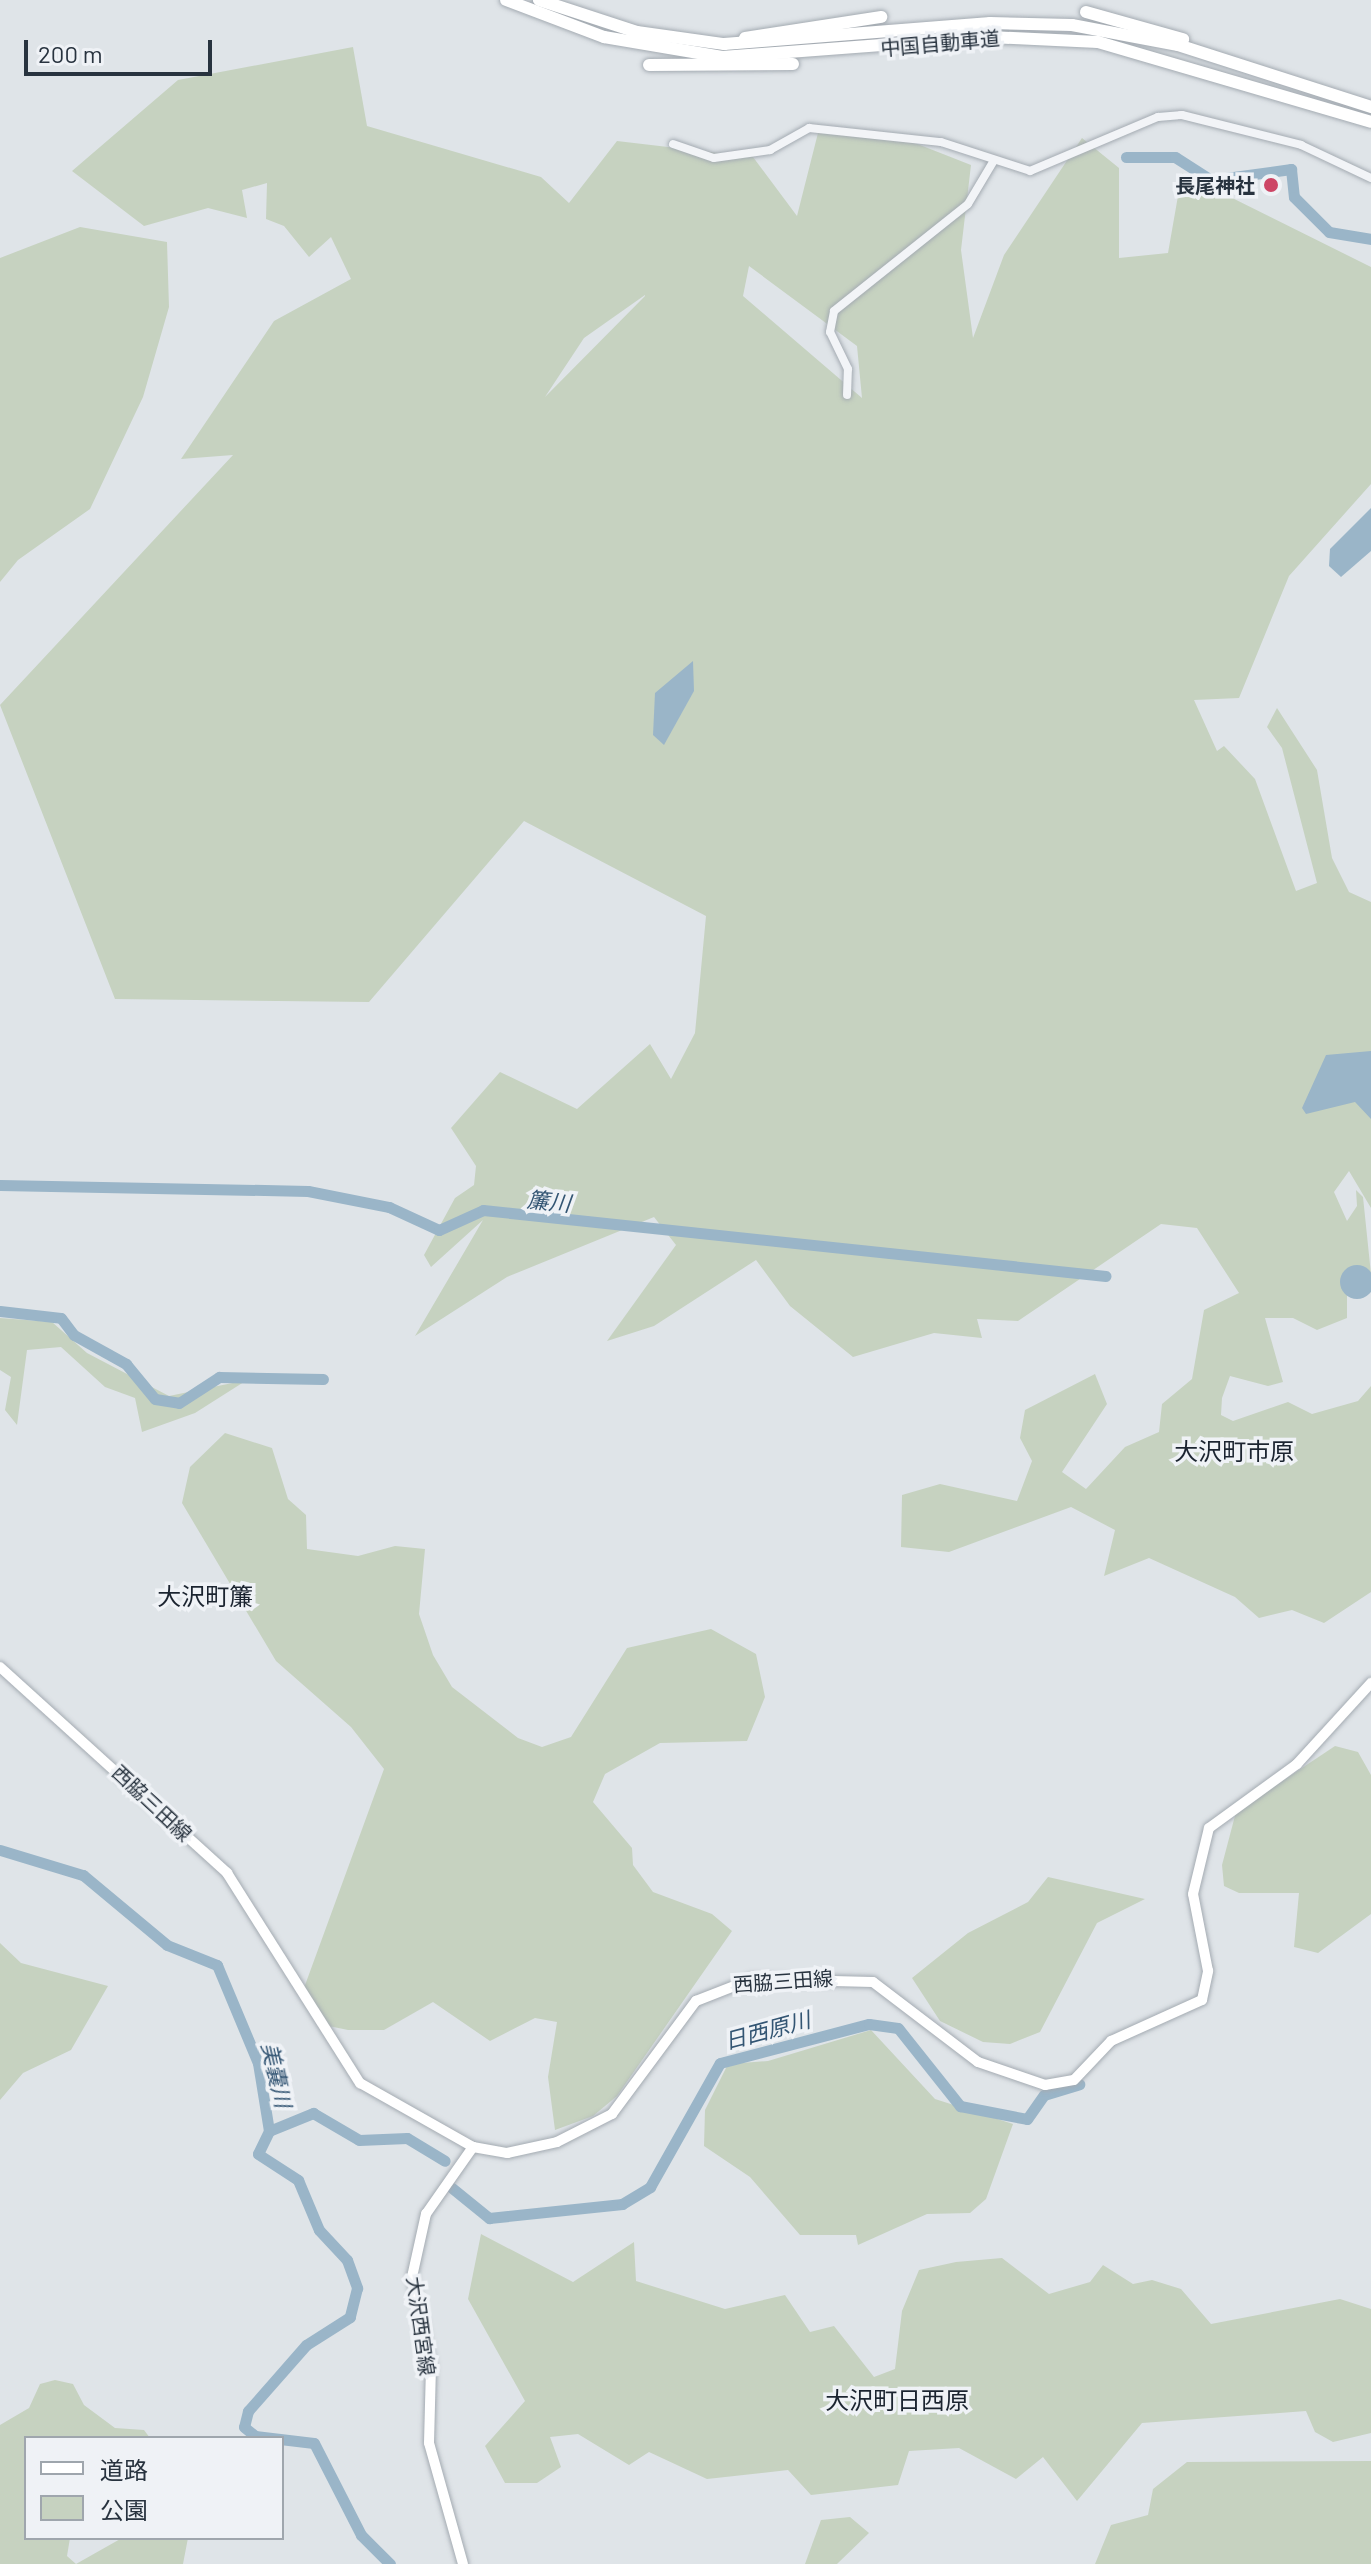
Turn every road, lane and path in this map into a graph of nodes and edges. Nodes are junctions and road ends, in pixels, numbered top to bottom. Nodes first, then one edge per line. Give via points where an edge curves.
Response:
1 (506, 0) edge
2 (539, 0) edge
3 (1086, 12) dead end
4 (881, 17) dead end
5 (666, 38) junction
6 (902, 45) junction
7 (649, 65) dead end
8 (1259, 71) junction
9 (1371, 107) edge
10 (1371, 122) edge
11 (673, 144) dead end
12 (993, 162) junction
13 (1371, 178) edge
14 (847, 395) dead end
15 (0, 1667) edge
16 (1371, 1683) edge
17 (473, 2147) junction
18 (463, 2564) edge

1 - 6 highway, 中国自動車道 via 604,37 692,55 780,58
2 - 5 highway, 中国自動車道
3 - 8 highway
4 - 5 highway via 752,37
5 - 8 highway, 中国自動車道 via 779,45 1046,23 1151,38
6 - 7 highway via 762,68
6 - 10 highway, 中国自動車道 via 1005,36 1098,42
8 - 9 highway, 中国自動車道
11 - 12 street via 714,158 770,150 809,128 941,142
12 - 13 street via 1046,168 1158,117 1182,115 1301,145
12 - 14 street via 968,204 834,311 830,332 848,369
15 - 17 main road, 西脇三田線 via 227,1873 352,2075
16 - 17 main road, 西脇三田線 via 1297,1764 1209,1828 1193,1894 1208,1971 1202,2000 1111,2041 1074,2080 1045,2085 978,2062 894,1993 867,1980 752,1979 696,2001 632,2097 600,2121 536,2148
17 - 18 main road, 大沢西宮線 via 426,2214 412,2277 431,2365 429,2443

